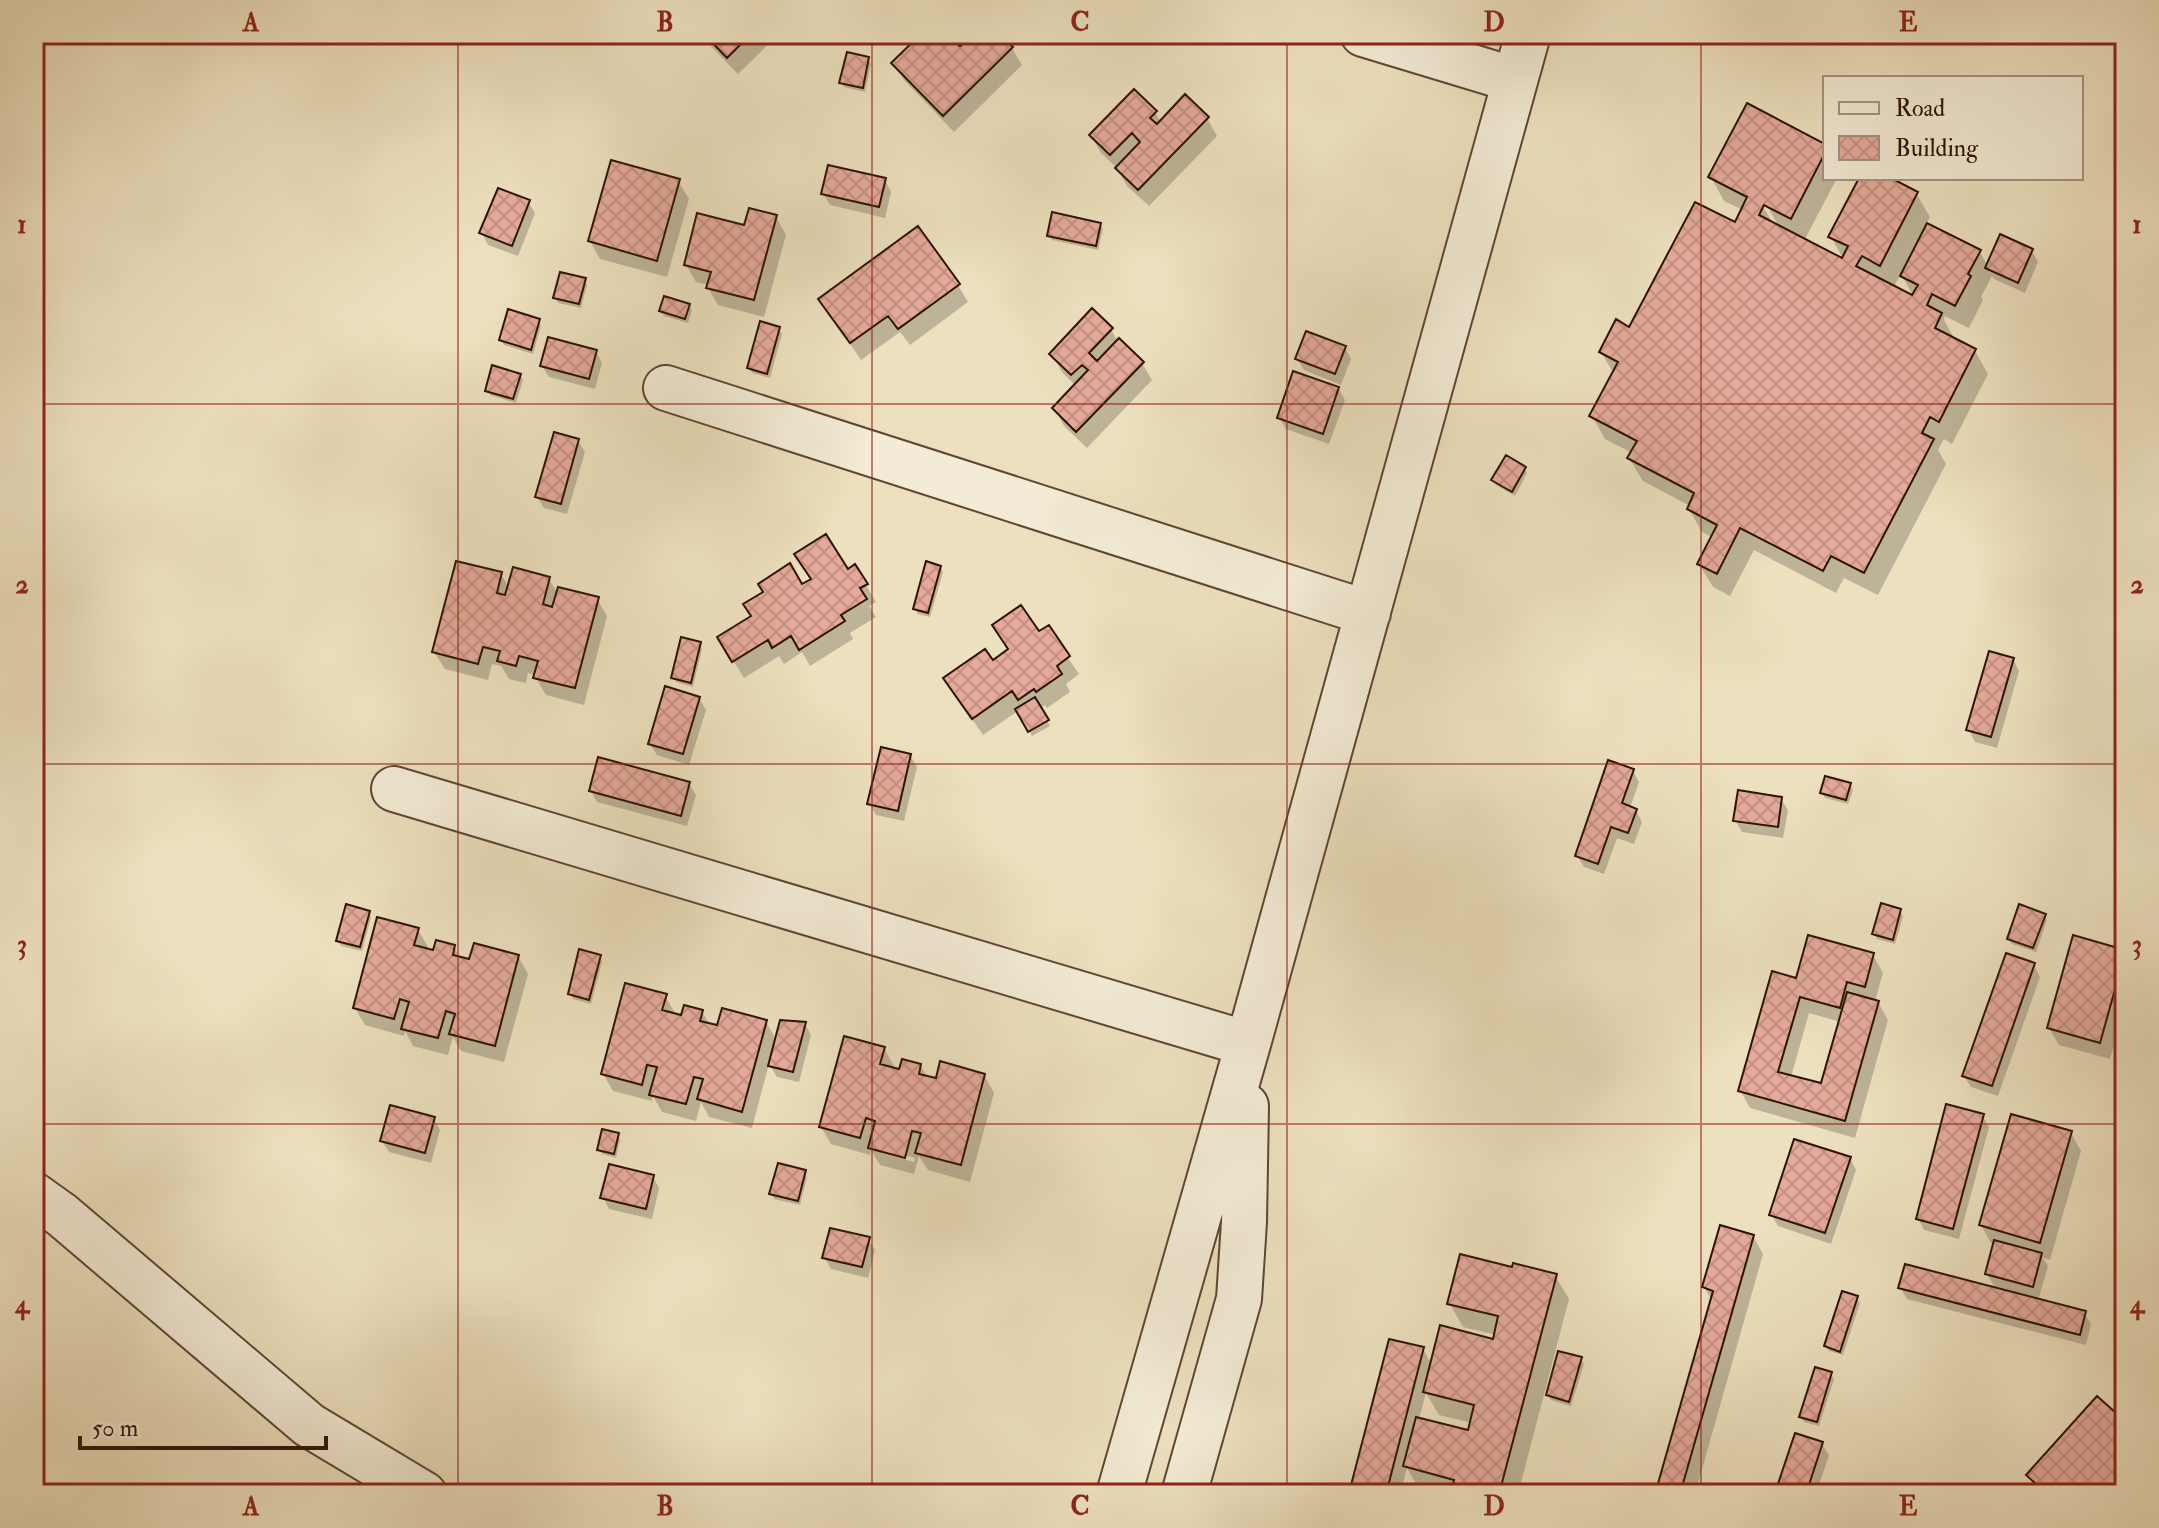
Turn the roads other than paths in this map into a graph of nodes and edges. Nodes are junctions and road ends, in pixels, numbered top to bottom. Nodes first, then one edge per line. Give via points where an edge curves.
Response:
1 (1363, 34) edge
2 (1528, 34) edge
3 (1515, 80) junction
4 (666, 388) dead end
5 (1368, 613) junction
6 (394, 789) dead end
7 (1248, 1044) junction
8 (34, 1195) edge
9 (424, 1494) edge
10 (1119, 1494) edge
11 (1184, 1494) edge

1 - 3 street
2 - 3 street
3 - 5 street
4 - 5 street
5 - 7 street
6 - 7 street
7 - 10 street
7 - 11 street via 1239,1299
8 - 9 street via 309,1425

